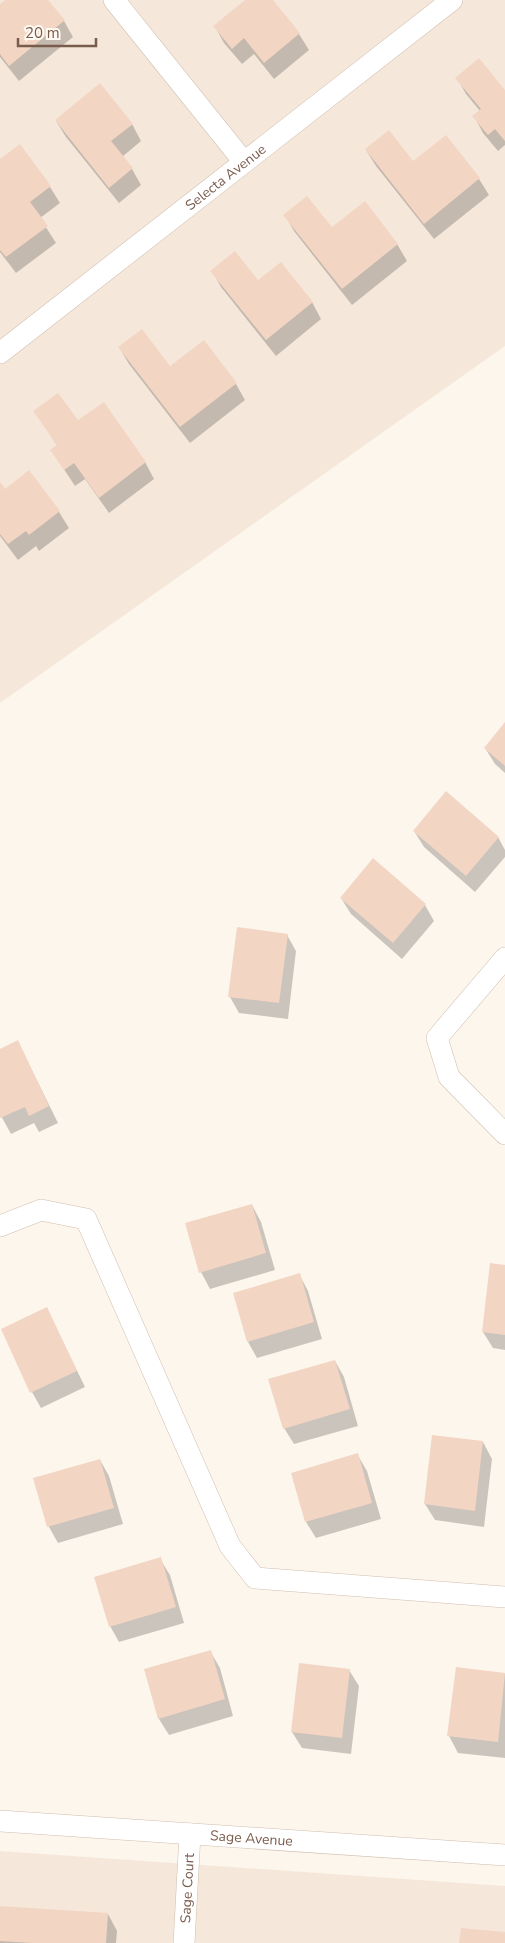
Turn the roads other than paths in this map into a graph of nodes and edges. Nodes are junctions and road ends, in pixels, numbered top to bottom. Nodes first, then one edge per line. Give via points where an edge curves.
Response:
1 (114, 0) edge
2 (452, 0) edge
3 (244, 162) junction
4 (0, 353) edge
5 (505, 958) edge
6 (505, 1134) edge
7 (0, 1226) edge
8 (505, 1597) edge
9 (0, 1821) edge
10 (190, 1834) junction
11 (505, 1855) edge
12 (184, 1943) edge

1 - 3 street
2 - 3 street, Selecta Avenue
3 - 4 street, Selecta Avenue
5 - 6 street via 436,1038 449,1077
7 - 8 street via 41,1210 86,1219 230,1546 255,1578
9 - 10 street, Sage Avenue
10 - 11 street, Sage Avenue
10 - 12 street, Sage Court

